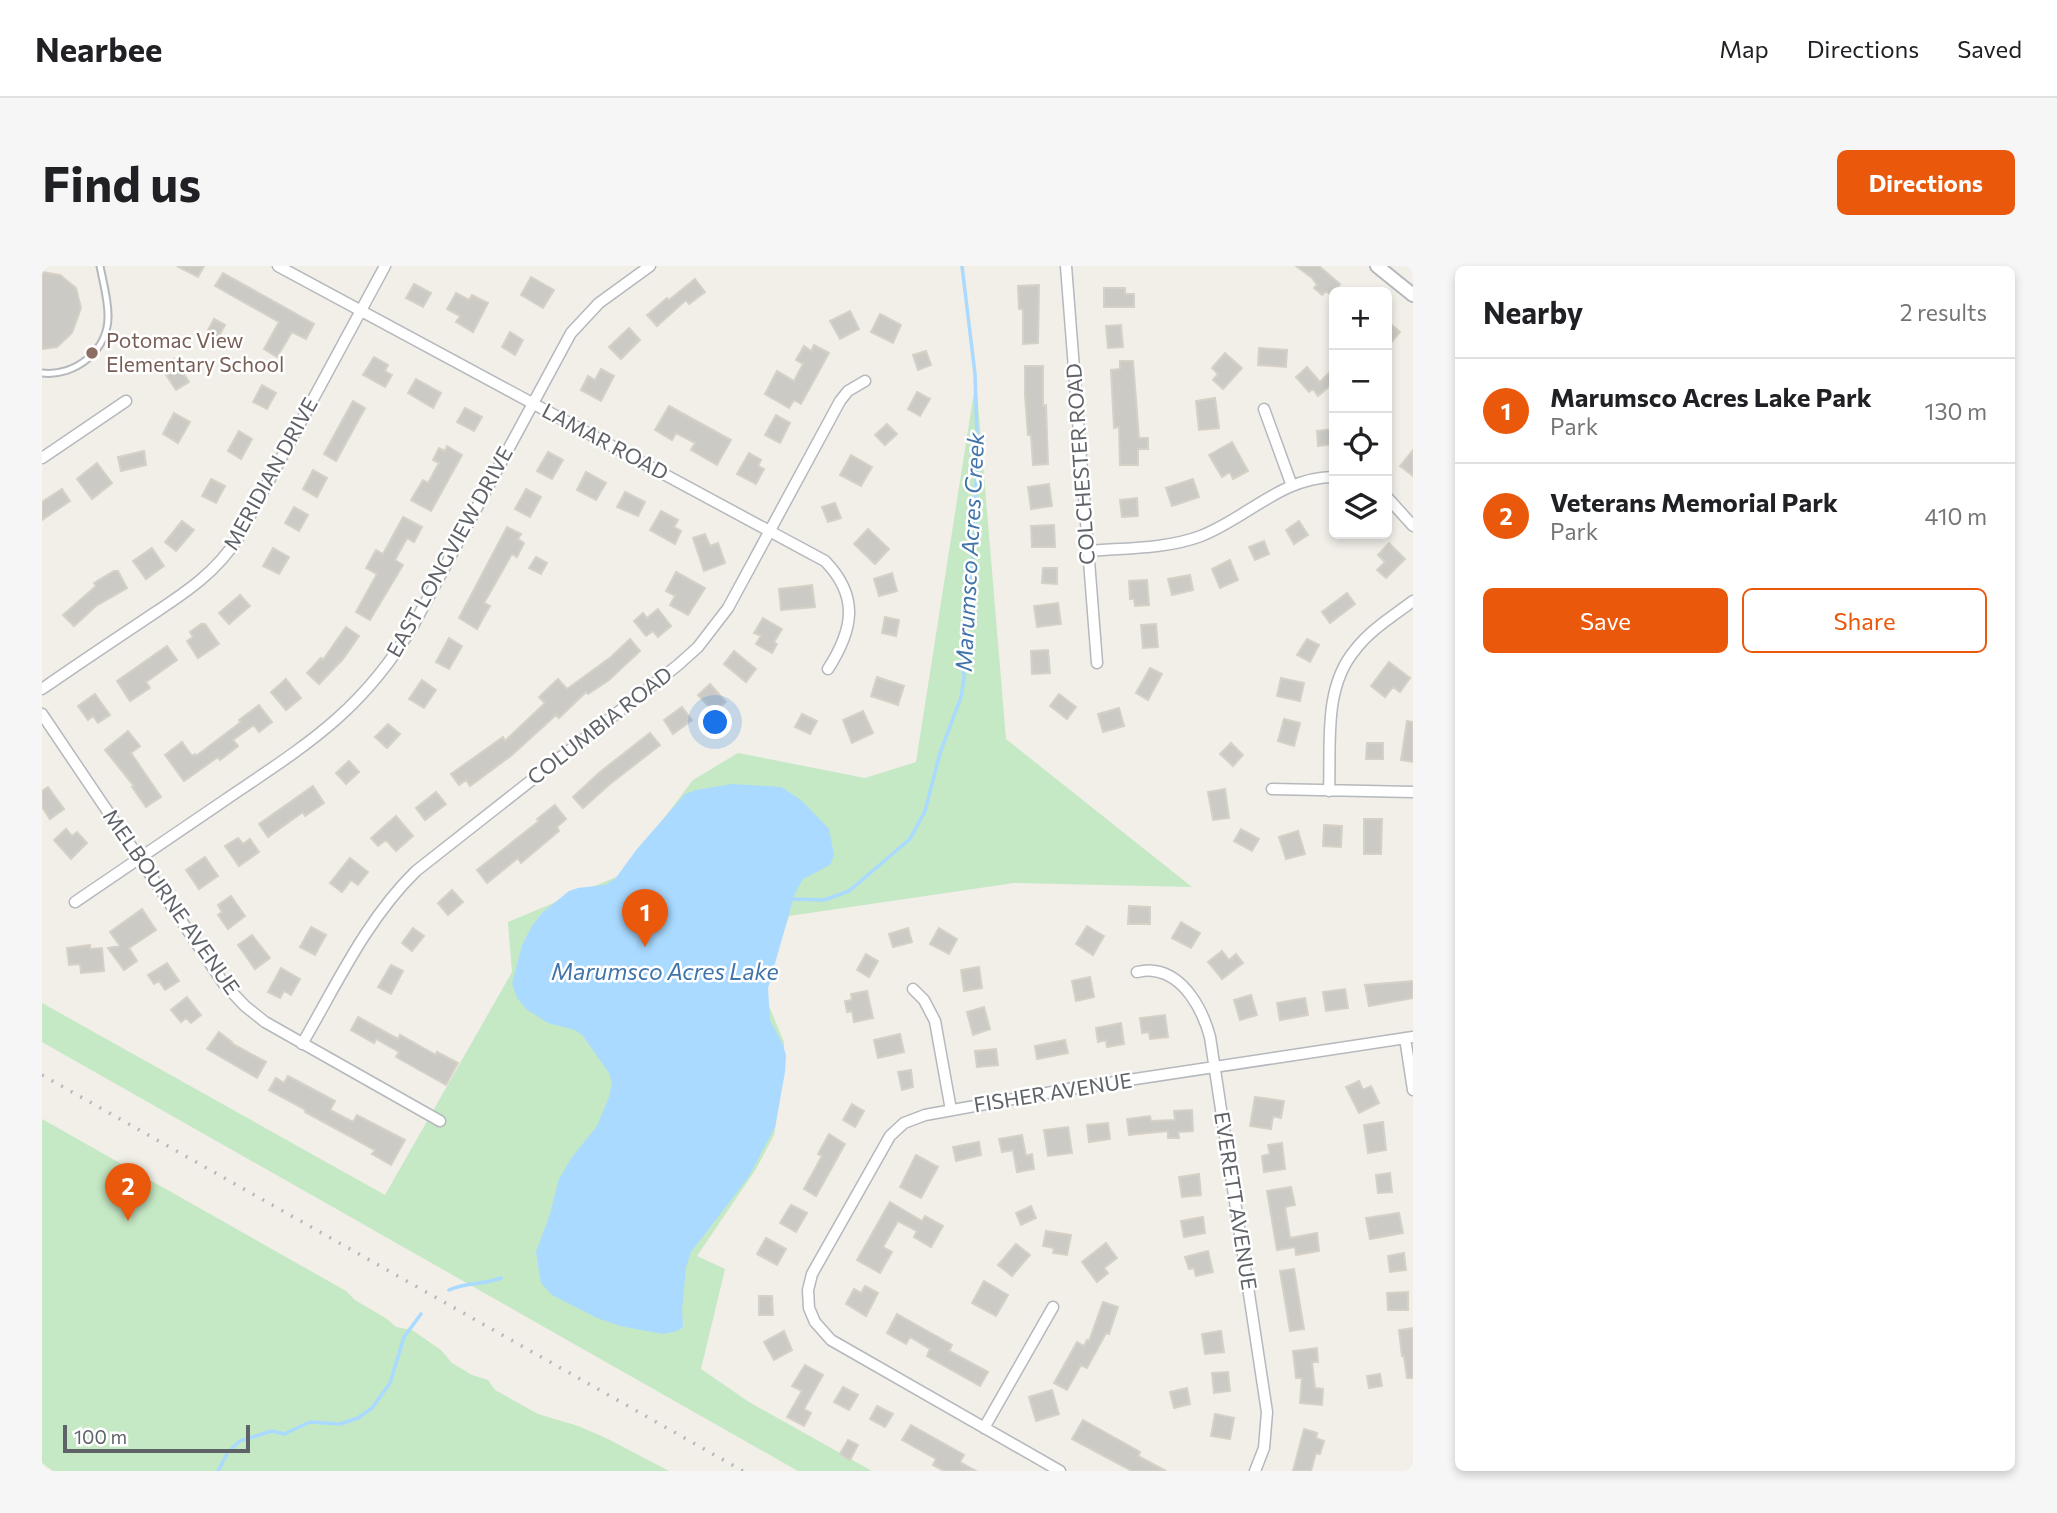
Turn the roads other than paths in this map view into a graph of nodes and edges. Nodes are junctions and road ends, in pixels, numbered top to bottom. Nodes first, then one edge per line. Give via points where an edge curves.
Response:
1 (100, 266) edge
2 (278, 266) edge
3 (385, 266) edge
4 (650, 266) edge
5 (1066, 266) edge
6 (1377, 266) edge
7 (1413, 295) edge
8 (361, 311) junction
9 (42, 373) edge
10 (864, 382) dead end
11 (126, 401) dead end
12 (532, 403) junction
13 (1264, 409) dead end
14 (42, 458) edge
15 (1329, 478) edge
16 (1292, 486) junction
17 (1392, 503) edge
18 (1413, 526) edge
19 (771, 531) junction
20 (1088, 551) junction
21 (1413, 601) edge
22 (1097, 663) dead end
23 (828, 669) dead end
24 (42, 689) edge
25 (42, 714) edge
26 (1272, 789) dead end
27 (1329, 791) junction
28 (1413, 792) edge
29 (139, 858) junction
30 (75, 902) dead end
31 (1137, 972) dead end
32 (913, 989) dead end
33 (1409, 1037) edge
34 (302, 1044) junction
35 (1214, 1067) junction
36 (1413, 1090) edge
37 (951, 1110) junction
38 (440, 1121) dead end
39 (1053, 1307) dead end
40 (984, 1427) junction
41 (1041, 1460) junction
42 (1035, 1471) edge
43 (1060, 1471) edge
44 (1255, 1471) edge

1 - 9 lane via 108,314 101,341 80,365
2 - 8 street, LAMAR ROAD
3 - 8 street, MERIDIAN DRIVE
4 - 12 street, EAST LONGVIEW DRIVE via 580,322
5 - 20 street, COLCHESTER ROAD
6 - 7 street
8 - 12 street, LAMAR ROAD
8 - 24 street, MERIDIAN DRIVE via 238,538 216,568
10 - 19 street, COLUMBIA ROAD via 840,401
11 - 14 street
12 - 19 street, LAMAR ROAD
12 - 29 street, EAST LONGVIEW DRIVE via 414,624 365,693 311,742
13 - 16 street
15 - 16 street
16 - 20 street via 1201,536 1158,546
17 - 18 street
19 - 23 street, LAMAR ROAD via 825,561 848,596 849,619 840,651
19 - 34 street, COLUMBIA ROAD via 728,608 698,646 416,871 397,891 367,930
20 - 22 street, COLCHESTER ROAD
21 - 27 street via 1367,636 1338,679 1332,706
25 - 29 street, MELBOURNE AVENUE
26 - 27 street
27 - 28 street
29 - 30 street, EAST LONGVIEW DRIVE
29 - 34 street, MELBOURNE AVENUE via 224,984 265,1022
31 - 35 street, EVERETT AVENUE via 1155,971 1169,977 1192,997 1207,1025
32 - 37 street via 925,1000 935,1021
33 - 35 street, FISHER AVENUE
33 - 36 street
34 - 38 street, MELBOURNE AVENUE
35 - 37 street, FISHER AVENUE
35 - 44 street, EVERETT AVENUE via 1267,1412 1264,1448
37 - 40 street, FISHER AVENUE via 910,1120 886,1141 815,1268 808,1290 809,1308 831,1340
39 - 40 street
40 - 41 street
41 - 42 street
41 - 43 street

